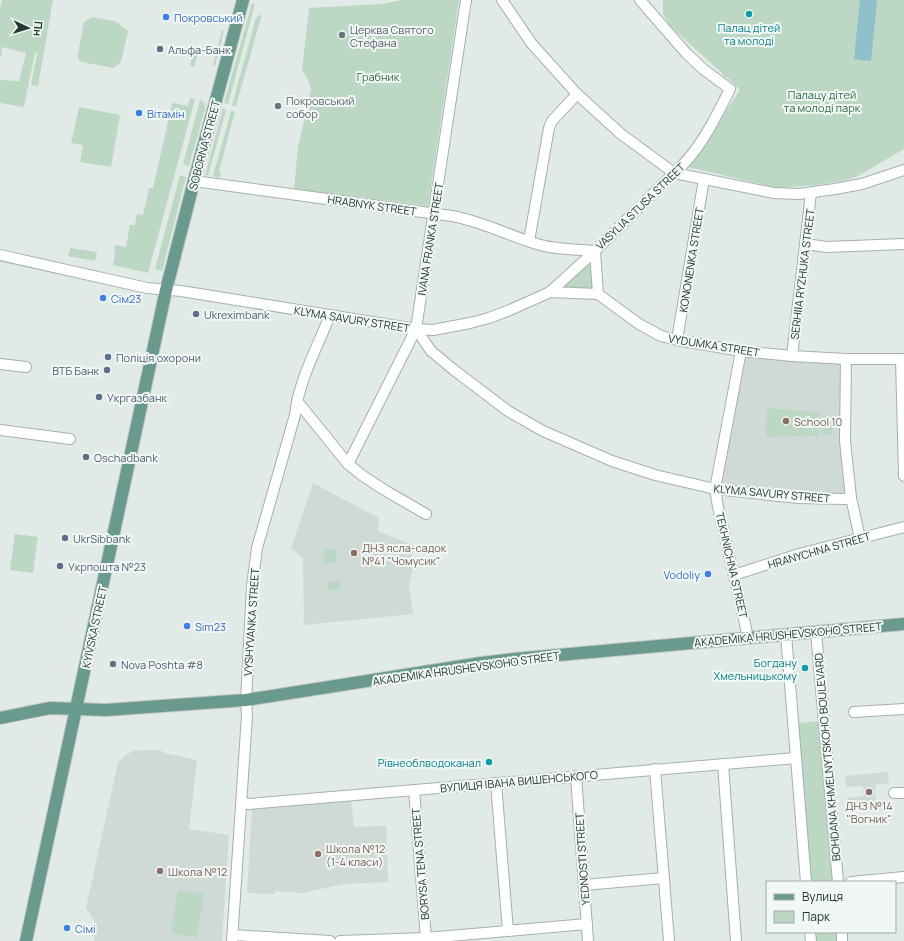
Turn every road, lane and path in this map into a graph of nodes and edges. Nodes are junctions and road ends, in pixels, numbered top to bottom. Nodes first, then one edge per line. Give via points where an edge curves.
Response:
1 (243, 0) edge
2 (466, 0) edge
3 (502, 0) edge
4 (640, 0) edge
5 (577, 94) junction
6 (904, 170) edge
7 (674, 173) junction
8 (704, 179) junction
9 (194, 181) junction
10 (811, 193) junction
11 (434, 214) junction
12 (529, 241) junction
13 (805, 244) junction
14 (904, 244) edge
15 (595, 251) junction
16 (0, 255) edge
17 (166, 290) junction
18 (550, 292) junction
19 (598, 294) junction
20 (330, 315) junction
21 (416, 329) junction
22 (677, 340) junction
23 (741, 351) junction
24 (792, 356) junction
25 (846, 359) junction
26 (903, 359) edge
27 (0, 364) edge
28 (26, 367) dead end
29 (297, 401) junction
30 (0, 430) edge
31 (70, 439) dead end
32 (348, 464) junction
33 (904, 476) edge
34 (715, 489) junction
35 (851, 498) junction
36 (426, 514) dead end
37 (904, 527) edge
38 (860, 538) junction
39 (734, 575) junction
40 (904, 624) edge
41 (816, 632) junction
42 (786, 634) junction
43 (748, 637) junction
44 (246, 700) junction
45 (76, 709) junction
46 (904, 709) edge
47 (854, 712) dead end
48 (0, 718) edge
49 (796, 758) junction
50 (723, 764) junction
51 (655, 769) junction
52 (576, 776) junction
53 (496, 783) junction
54 (414, 790) junction
55 (242, 803) junction
56 (904, 877) edge
57 (664, 878) junction
58 (806, 881) edge
59 (838, 881) edge
60 (861, 881) edge
61 (584, 885) junction
62 (587, 924) junction
63 (508, 930) junction
64 (232, 938) edge
65 (426, 938) junction
66 (26, 941) edge
67 (330, 941) edge
68 (340, 941) edge
69 (588, 941) edge
70 (669, 941) edge
71 (736, 941) edge

1 - 9 main road, SOBORNA STREET
2 - 11 street, IVANA FRANKA STREET
3 - 5 street via 532,44
4 - 7 street, VASYLIA STUSA STREET via 686,53 730,89 703,139
5 - 7 street via 621,134
5 - 12 street via 552,121 549,128
6 - 10 street via 862,184
7 - 8 street
7 - 15 street, VASYLIA STUSA STREET
8 - 10 street via 774,193
8 - 22 street, KONONENKA STREET
9 - 11 street, HRABNYK STREET
9 - 17 main road, SOBORNA STREET
10 - 13 street, SERHIIA RYZHUKA STREET
11 - 12 street, HRABNYK STREET via 474,221
11 - 21 street, IVANA FRANKA STREET
12 - 15 street, HRABNYK STREET via 552,247
13 - 14 street
13 - 24 street, SERHIIA RYZHUKA STREET
15 - 18 street, VASYLIA STUSA STREET
15 - 19 street
16 - 17 street, KLYMA SAVURY STREET
17 - 20 street, KLYMA SAVURY STREET
17 - 45 main road, KYIVSKA STREET
18 - 19 street
18 - 21 street via 489,318 432,330
19 - 22 street, VYDUMKA STREET via 639,324 661,336
20 - 21 street, KLYMA SAVURY STREET
20 - 29 street, VYSHYVANKA STREET via 301,383
21 - 32 street, IVANA FRANKA STREET
21 - 34 street, KLYMA SAVURY STREET via 431,351 508,411 527,422 626,466
22 - 23 street, VYDUMKA STREET
23 - 24 street, VYDUMKA STREET
23 - 34 street, TEKHNICHNA STREET
24 - 25 street, VYDUMKA STREET
25 - 26 street, VYDUMKA STREET
25 - 35 street via 845,442
26 - 33 street
27 - 28 street
29 - 32 street
29 - 44 street, VYSHYVANKA STREET via 257,548 252,586
30 - 31 street
32 - 36 street via 380,488
34 - 35 street, KLYMA SAVURY STREET via 798,498
34 - 39 street, TEKHNICHNA STREET
35 - 38 street
37 - 38 street, HRANYCHNA STREET
38 - 39 street, HRANYCHNA STREET
39 - 43 street, TEKHNICHNA STREET
40 - 41 main road, AKADEMIKA HRUSHEVSKOHO STREET
41 - 42 main road, AKADEMIKA HRUSHEVSKOHO STREET
41 - 59 street, BOHDANA KHMELNYTSKOHO BOULEVARD
42 - 43 main road, AKADEMIKA HRUSHEVSKOHO STREET
42 - 49 street
43 - 44 main road, AKADEMIKA HRUSHEVSKOHO STREET via 481,663
44 - 45 main road, AKADEMIKA HRUSHEVSKOHO STREET via 106,710
44 - 55 street, VYSHYVANKA STREET
45 - 48 main road, AKADEMIKA HRUSHEVSKOHO STREET via 50,708
45 - 66 main road, KYIVSKA STREET
46 - 47 street
49 - 50 street, ВУЛИЦЯ ІВАНА ВИШЕНСЬКОГО
49 - 58 street
50 - 51 street, ВУЛИЦЯ ІВАНА ВИШЕНСЬКОГО
50 - 71 street
51 - 52 street, ВУЛИЦЯ ІВАНА ВИШЕНСЬКОГО
51 - 57 street
52 - 53 street, ВУЛИЦЯ ІВАНА ВИШЕНСЬКОГО
52 - 61 street, YEDNOSTI STREET
53 - 54 street, ВУЛИЦЯ ІВАНА ВИШЕНСЬКОГО
53 - 63 street
54 - 55 street, ВУЛИЦЯ ІВАНА ВИШЕНСЬКОГО
54 - 65 street, BORYSA TENA STREET
55 - 64 street, VYSHYVANKA STREET
56 - 60 street
57 - 61 street
57 - 70 street
61 - 62 street, YEDNOSTI STREET
62 - 63 street
62 - 69 street, YEDNOSTI STREET
63 - 65 street
64 - 67 street
65 - 68 street

